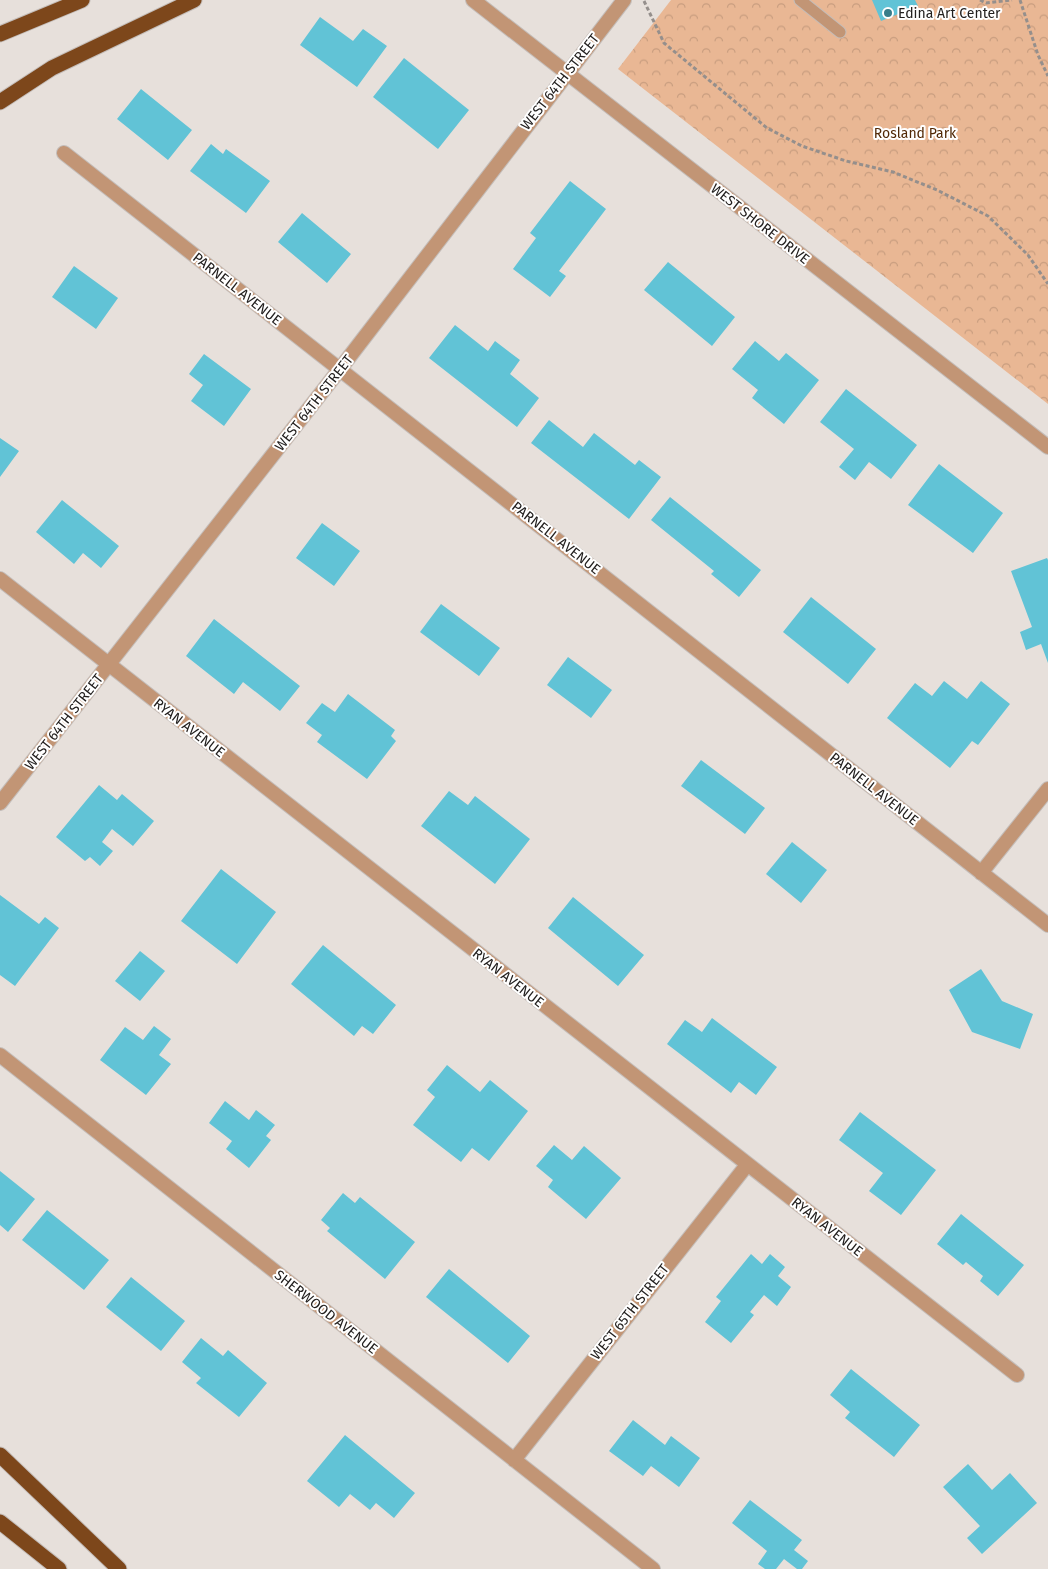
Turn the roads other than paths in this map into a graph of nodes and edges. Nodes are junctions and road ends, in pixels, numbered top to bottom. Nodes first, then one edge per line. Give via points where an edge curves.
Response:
1 (82, 0) edge
2 (194, 0) edge
3 (473, 0) edge
4 (624, 0) edge
5 (800, 0) edge
6 (840, 32) dead end
7 (0, 34) edge
8 (566, 74) junction
9 (0, 102) edge
10 (64, 153) dead end
11 (340, 369) junction
12 (1048, 447) edge
13 (0, 579) edge
14 (109, 665) junction
15 (1048, 789) edge
16 (0, 803) edge
17 (982, 873) junction
18 (1048, 925) edge
19 (0, 1055) edge
20 (747, 1165) junction
21 (1017, 1375) dead end
22 (0, 1455) edge
23 (514, 1460) junction
24 (0, 1522) edge
25 (59, 1569) edge
26 (119, 1569) edge
27 (653, 1569) edge

1 - 7 highway
2 - 9 highway via 52,68
3 - 8 street, WEST SHORE DRIVE
4 - 8 street, WEST 64TH STREET
5 - 6 lane
8 - 11 street, WEST 64TH STREET
8 - 12 street, WEST SHORE DRIVE
10 - 11 street, PARNELL AVENUE
11 - 14 street, WEST 64TH STREET
11 - 17 street, PARNELL AVENUE
13 - 14 street, RYAN AVENUE
14 - 16 street, WEST 64TH STREET
14 - 20 street, RYAN AVENUE
15 - 17 street
17 - 18 street, PARNELL AVENUE
19 - 23 street, SHERWOOD AVENUE
20 - 21 street, RYAN AVENUE
20 - 23 street, WEST 65TH STREET
22 - 26 highway
23 - 27 street, SHERWOOD AVENUE
24 - 25 highway

